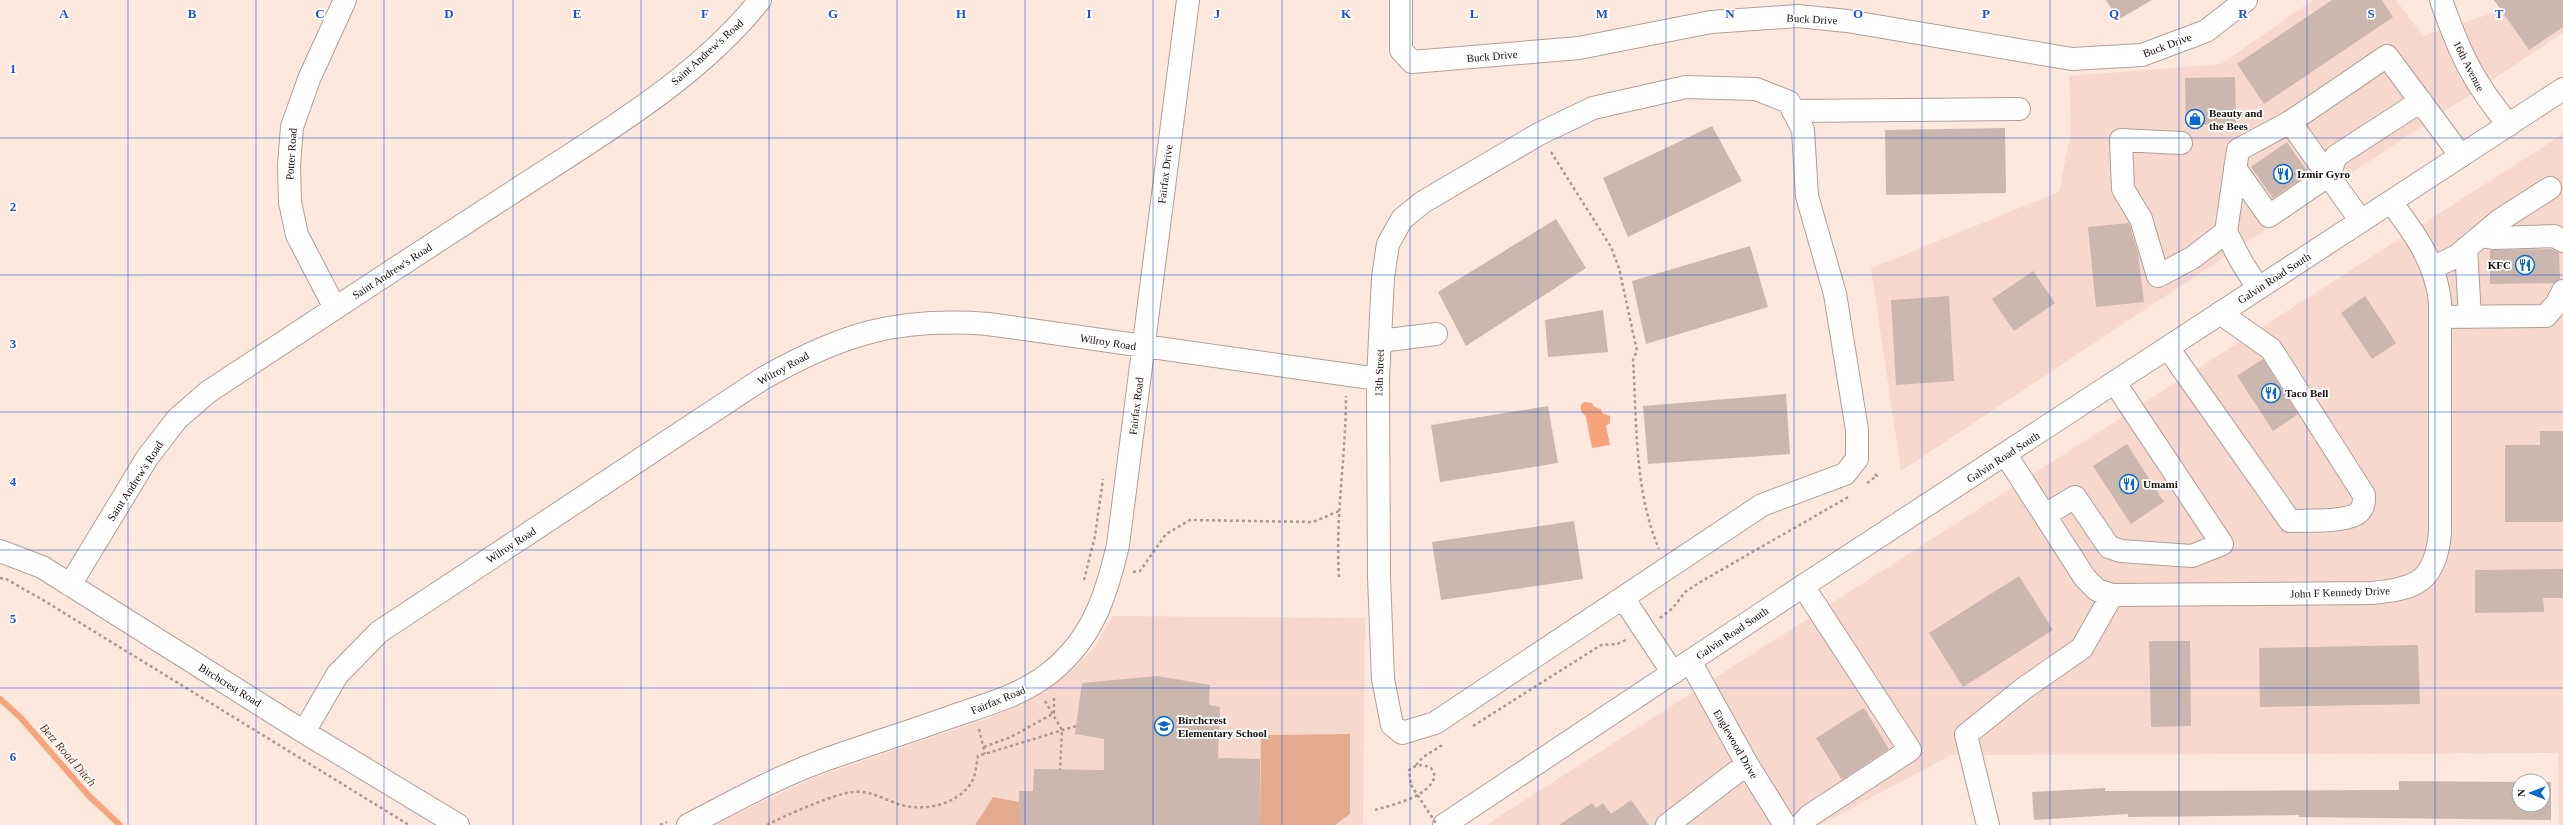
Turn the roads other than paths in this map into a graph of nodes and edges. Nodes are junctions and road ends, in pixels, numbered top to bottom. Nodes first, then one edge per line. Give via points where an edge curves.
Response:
1 (345, 0) edge
2 (760, 0) edge
3 (1188, 0) edge
4 (1401, 0) edge
5 (2246, 0) edge
6 (2441, 0) edge
7 (2563, 89) edge
8 (2420, 101) junction
9 (2019, 109) dead end
10 (1793, 111) junction
11 (2290, 122) junction
12 (2508, 125) junction
13 (2181, 143) dead end
14 (2461, 156) junction
15 (2235, 168) junction
16 (2329, 175) junction
17 (2550, 188) dead end
18 (2391, 202) junction
19 (2361, 221) junction
20 (2226, 232) junction
21 (2563, 240) edge
22 (2473, 242) junction
23 (2432, 268) junction
24 (2258, 288) junction
25 (2563, 290) edge
26 (335, 308) junction
27 (2220, 313) junction
28 (2440, 317) junction
29 (2470, 317) junction
30 (1436, 334) dead end
31 (1380, 341) junction
32 (1143, 347) junction
33 (2168, 348) junction
34 (1378, 379) junction
35 (2115, 383) junction
36 (2006, 455) junction
37 (2044, 515) junction
38 (0, 551) edge
39 (70, 585) junction
40 (1803, 586) junction
41 (2112, 595) junction
42 (1623, 598) junction
43 (1681, 667) junction
44 (304, 732) junction
45 (1747, 764) junction
46 (458, 825) edge
47 (688, 825) edge
48 (1444, 825) edge
49 (1667, 825) edge
50 (1785, 825) edge
51 (1801, 825) edge
52 (1988, 825) edge

1 - 26 street, Potter Road via 309,79 292,127 289,165 290,202 297,235
2 - 26 street, Saint Andrew's Road via 750,13 682,78 547,170
3 - 32 street, Fairfax Drive
4 - 5 street, Buck Drive via 1401,50 1412,62 1579,48 1711,22 1798,16 1847,21 2072,59 2142,55 2206,31
6 - 12 street, 16th Avenue via 2462,55 2484,96
7 - 12 street, Galvin Road South
8 - 11 street via 2387,56
8 - 14 street
8 - 16 street via 2336,156
9 - 10 street
10 - 31 street, 13th Street via 1788,102 1756,89 1686,87 1593,108 1539,134 1439,192 1402,219 1388,244 1383,277
10 - 42 street, 13th Street via 1804,130 1807,196 1836,294 1857,430 1857,459 1845,474 1762,505
11 - 15 street via 2238,150
11 - 16 street
12 - 14 street, Galvin Road South
13 - 20 street via 2121,140 2124,189 2141,219 2158,276 2192,258
14 - 18 street, Galvin Road South
15 - 16 street via 2268,216
15 - 20 street
16 - 19 street
17 - 22 street via 2500,220
18 - 19 street, Galvin Road South
18 - 23 street, John F Kennedy Drive via 2419,240
19 - 24 street, Galvin Road South
20 - 24 street
21 - 22 street via 2554,236 2493,238
22 - 23 street via 2457,256
22 - 29 street
23 - 28 street, John F Kennedy Drive via 2437,282
24 - 27 street, Galvin Road South
25 - 29 street via 2557,303 2546,316
26 - 39 street, Saint Andrew's Road via 208,392 177,419 147,458
27 - 33 street, Galvin Road South
27 - 33 street via 2271,349 2364,495 2364,506 2358,514 2347,518 2290,521
28 - 29 street
28 - 41 street, John F Kennedy Drive via 2440,533 2437,556 2429,572 2420,582 2392,591 2372,593
30 - 31 street
31 - 34 street, 13th Street
32 - 34 street, Wilroy Road
32 - 44 street, Wilroy Road via 988,324 931,321 862,333 809,353 762,379 379,632 337,675
32 - 47 street, Fairfax Road via 1118,545 1104,600 1078,644 1052,671 1034,684 984,707 819,762 768,784
33 - 35 street, Galvin Road South
34 - 42 street, 13th Street via 1379,577 1383,679 1392,725 1402,733 1435,723
35 - 36 street, Galvin Road South
35 - 37 street via 2222,544 2192,556 2121,551 2109,547 2075,497
36 - 37 street, John F Kennedy Drive
36 - 40 street, Galvin Road South
37 - 41 street, John F Kennedy Drive via 2084,578 2097,590
38 - 39 street, Birchcrest Road via 42,567
39 - 44 street, Birchcrest Road
40 - 43 street, Galvin Road South
40 - 51 street via 1910,750 1809,816
41 - 52 street via 2082,648 2023,689 1966,735
42 - 43 street, Englewood Drive
43 - 45 street, Englewood Drive
43 - 48 street, Galvin Road South
44 - 46 street, Birchcrest Road
45 - 49 street
45 - 50 street, Englewood Drive

